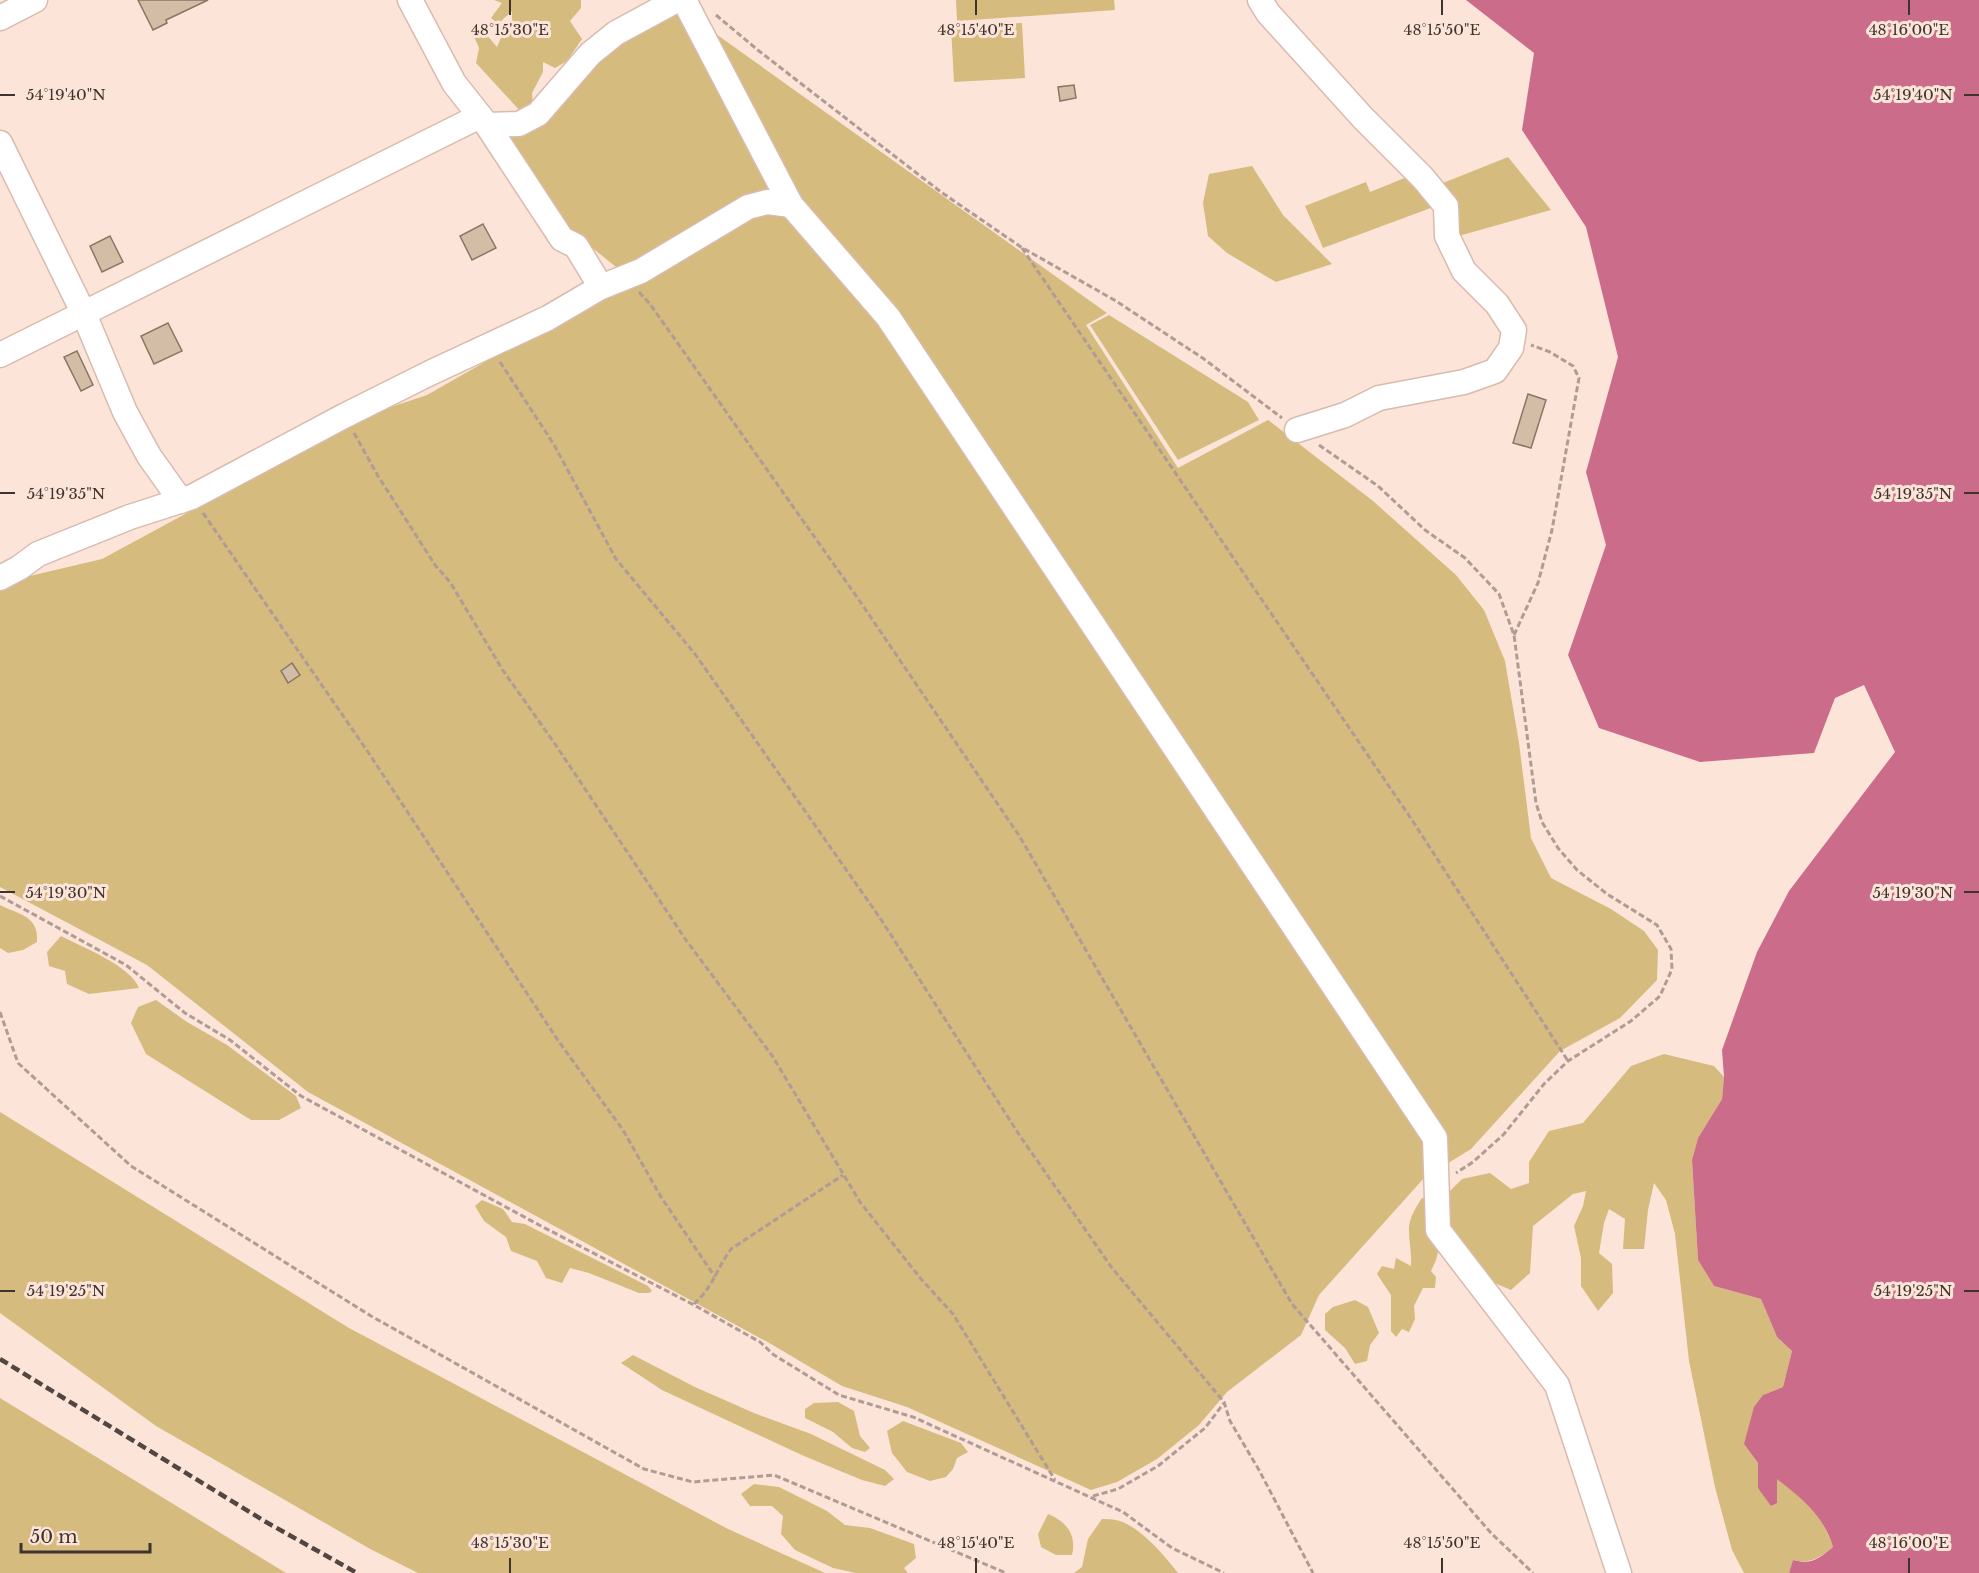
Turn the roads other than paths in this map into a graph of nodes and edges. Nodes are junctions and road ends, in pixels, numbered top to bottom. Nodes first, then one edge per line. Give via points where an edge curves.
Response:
1 (35, 0) edge
2 (410, 0) edge
3 (677, 0) edge
4 (684, 0) edge
5 (1260, 0) edge
6 (0, 18) edge
7 (483, 120) junction
8 (0, 143) edge
9 (791, 205) junction
10 (601, 287) junction
11 (84, 314) junction
12 (0, 355) edge
13 (1297, 430) road end
14 (186, 499) junction
15 (0, 578) edge
16 (1619, 1573) edge

1 - 6 lane
2 - 7 lane via 454,82
3 - 7 lane via 616,33 590,54 538,114 519,124
4 - 9 lane
5 - 13 lane via 1446,206 1447,236 1464,271 1497,304 1514,330 1512,348 1495,371 1464,382 1379,398 1345,415
7 - 10 lane via 562,239 576,246
7 - 11 lane
8 - 11 lane
9 - 10 lane via 767,202 748,207 641,272
9 - 16 lane via 888,317 1435,1138 1438,1230 1557,1385
10 - 14 lane via 548,318 344,416
11 - 12 lane
11 - 14 lane via 125,412 149,456
14 - 15 lane via 38,554

